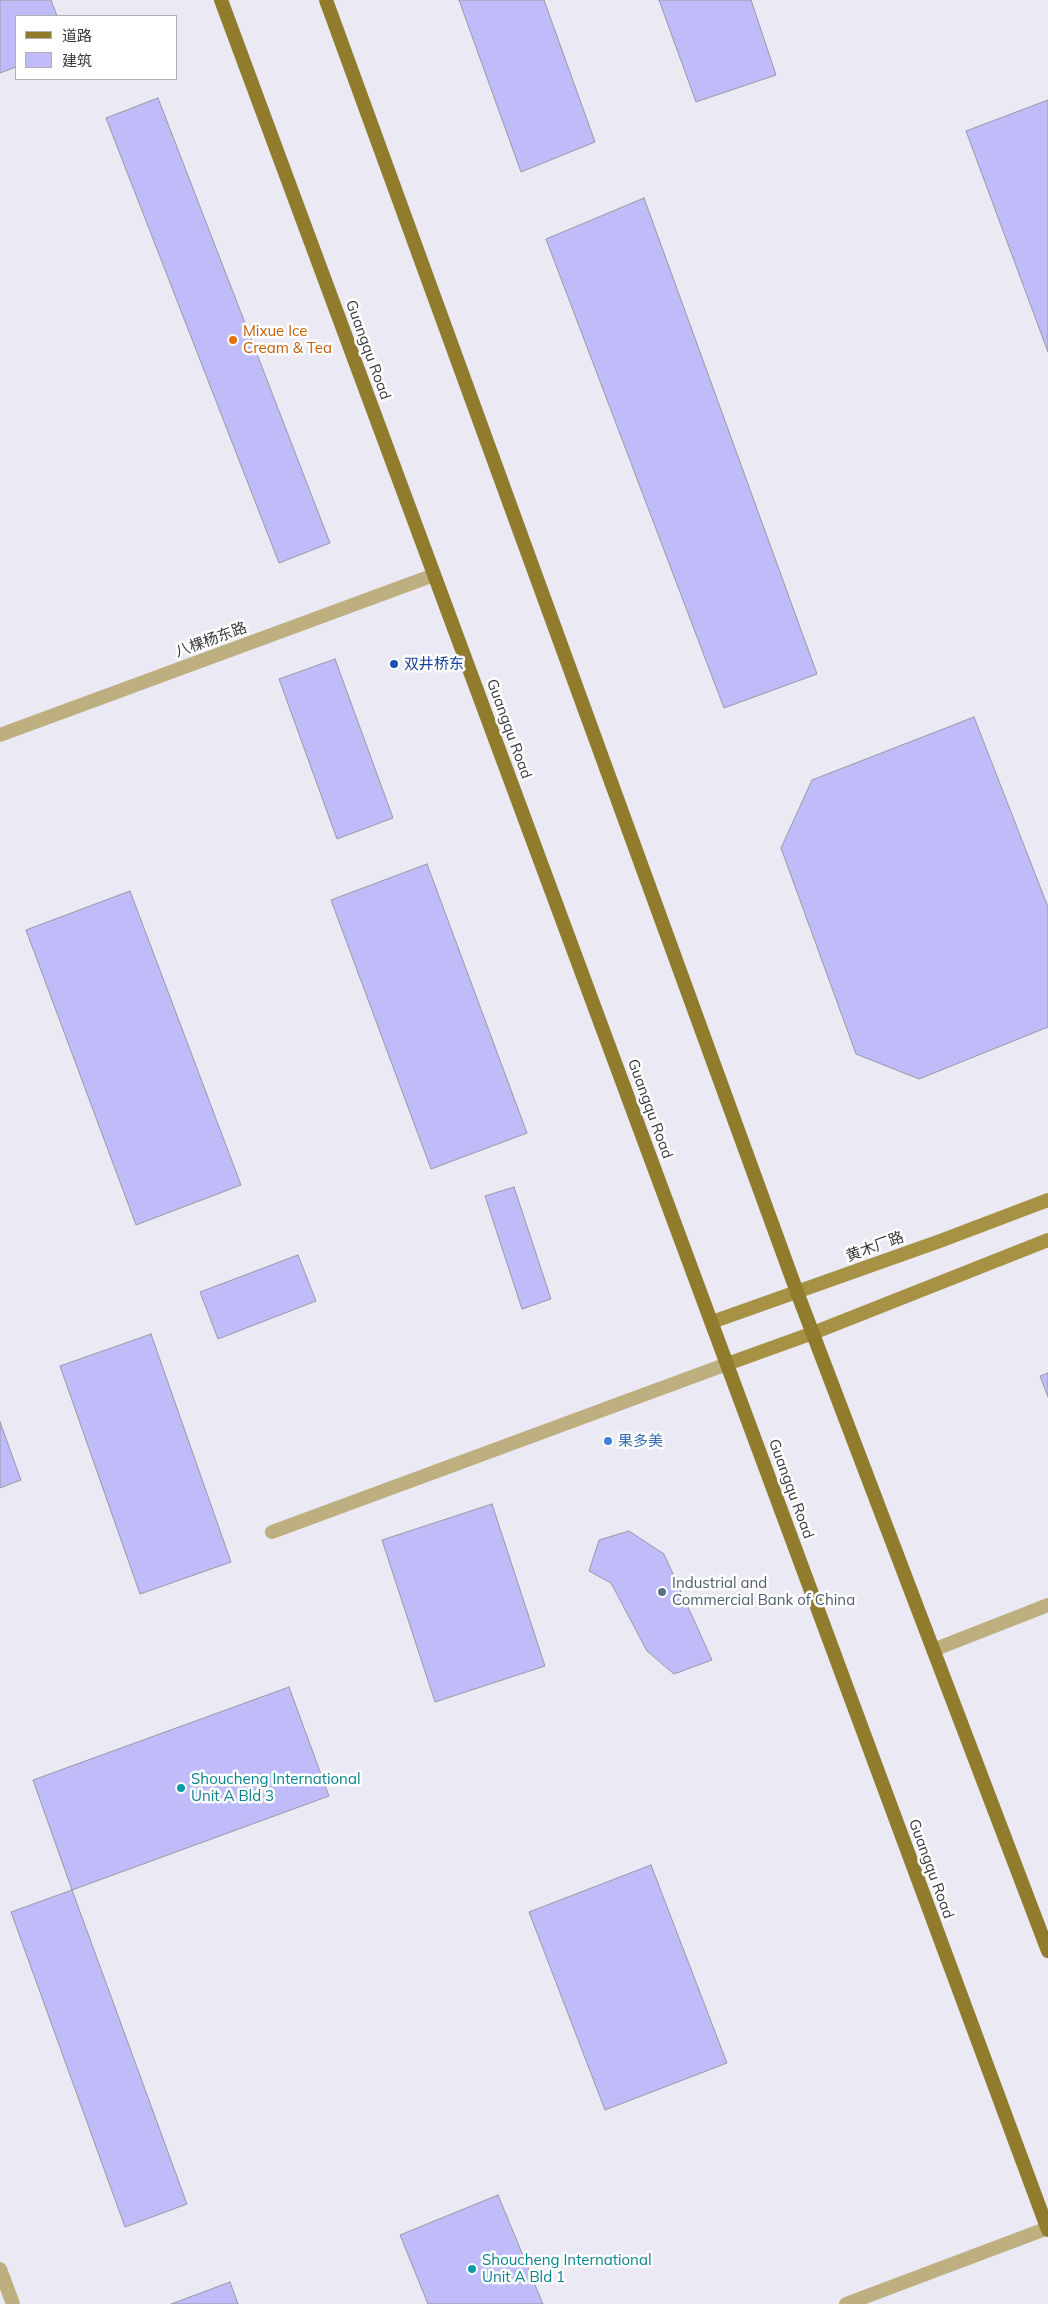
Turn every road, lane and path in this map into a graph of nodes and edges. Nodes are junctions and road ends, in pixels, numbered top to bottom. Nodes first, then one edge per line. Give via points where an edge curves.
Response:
1 (221, 0) edge
2 (326, 0) edge
3 (434, 576) junction
4 (0, 735) edge
5 (1048, 1200) edge
6 (1048, 1240) edge
7 (797, 1292) junction
8 (712, 1322) junction
9 (813, 1332) junction
10 (727, 1364) junction
11 (272, 1532) dead end
12 (1048, 1605) edge
13 (933, 1650) junction
14 (1048, 1951) edge
15 (1048, 2229) edge
16 (0, 2269) edge
17 (13, 2304) edge
18 (846, 2304) edge

1 - 3 main road, Guangqu Road
2 - 7 main road
3 - 4 street, 八棵杨东路
3 - 8 main road, Guangqu Road
5 - 7 main road, 黄木厂路
6 - 9 main road
7 - 8 main road, 黄木厂路
7 - 9 main road
8 - 10 main road, Guangqu Road
9 - 10 main road
9 - 13 main road
10 - 11 street
10 - 15 main road, Guangqu Road
12 - 13 street
13 - 14 main road
15 - 18 street
16 - 17 street

